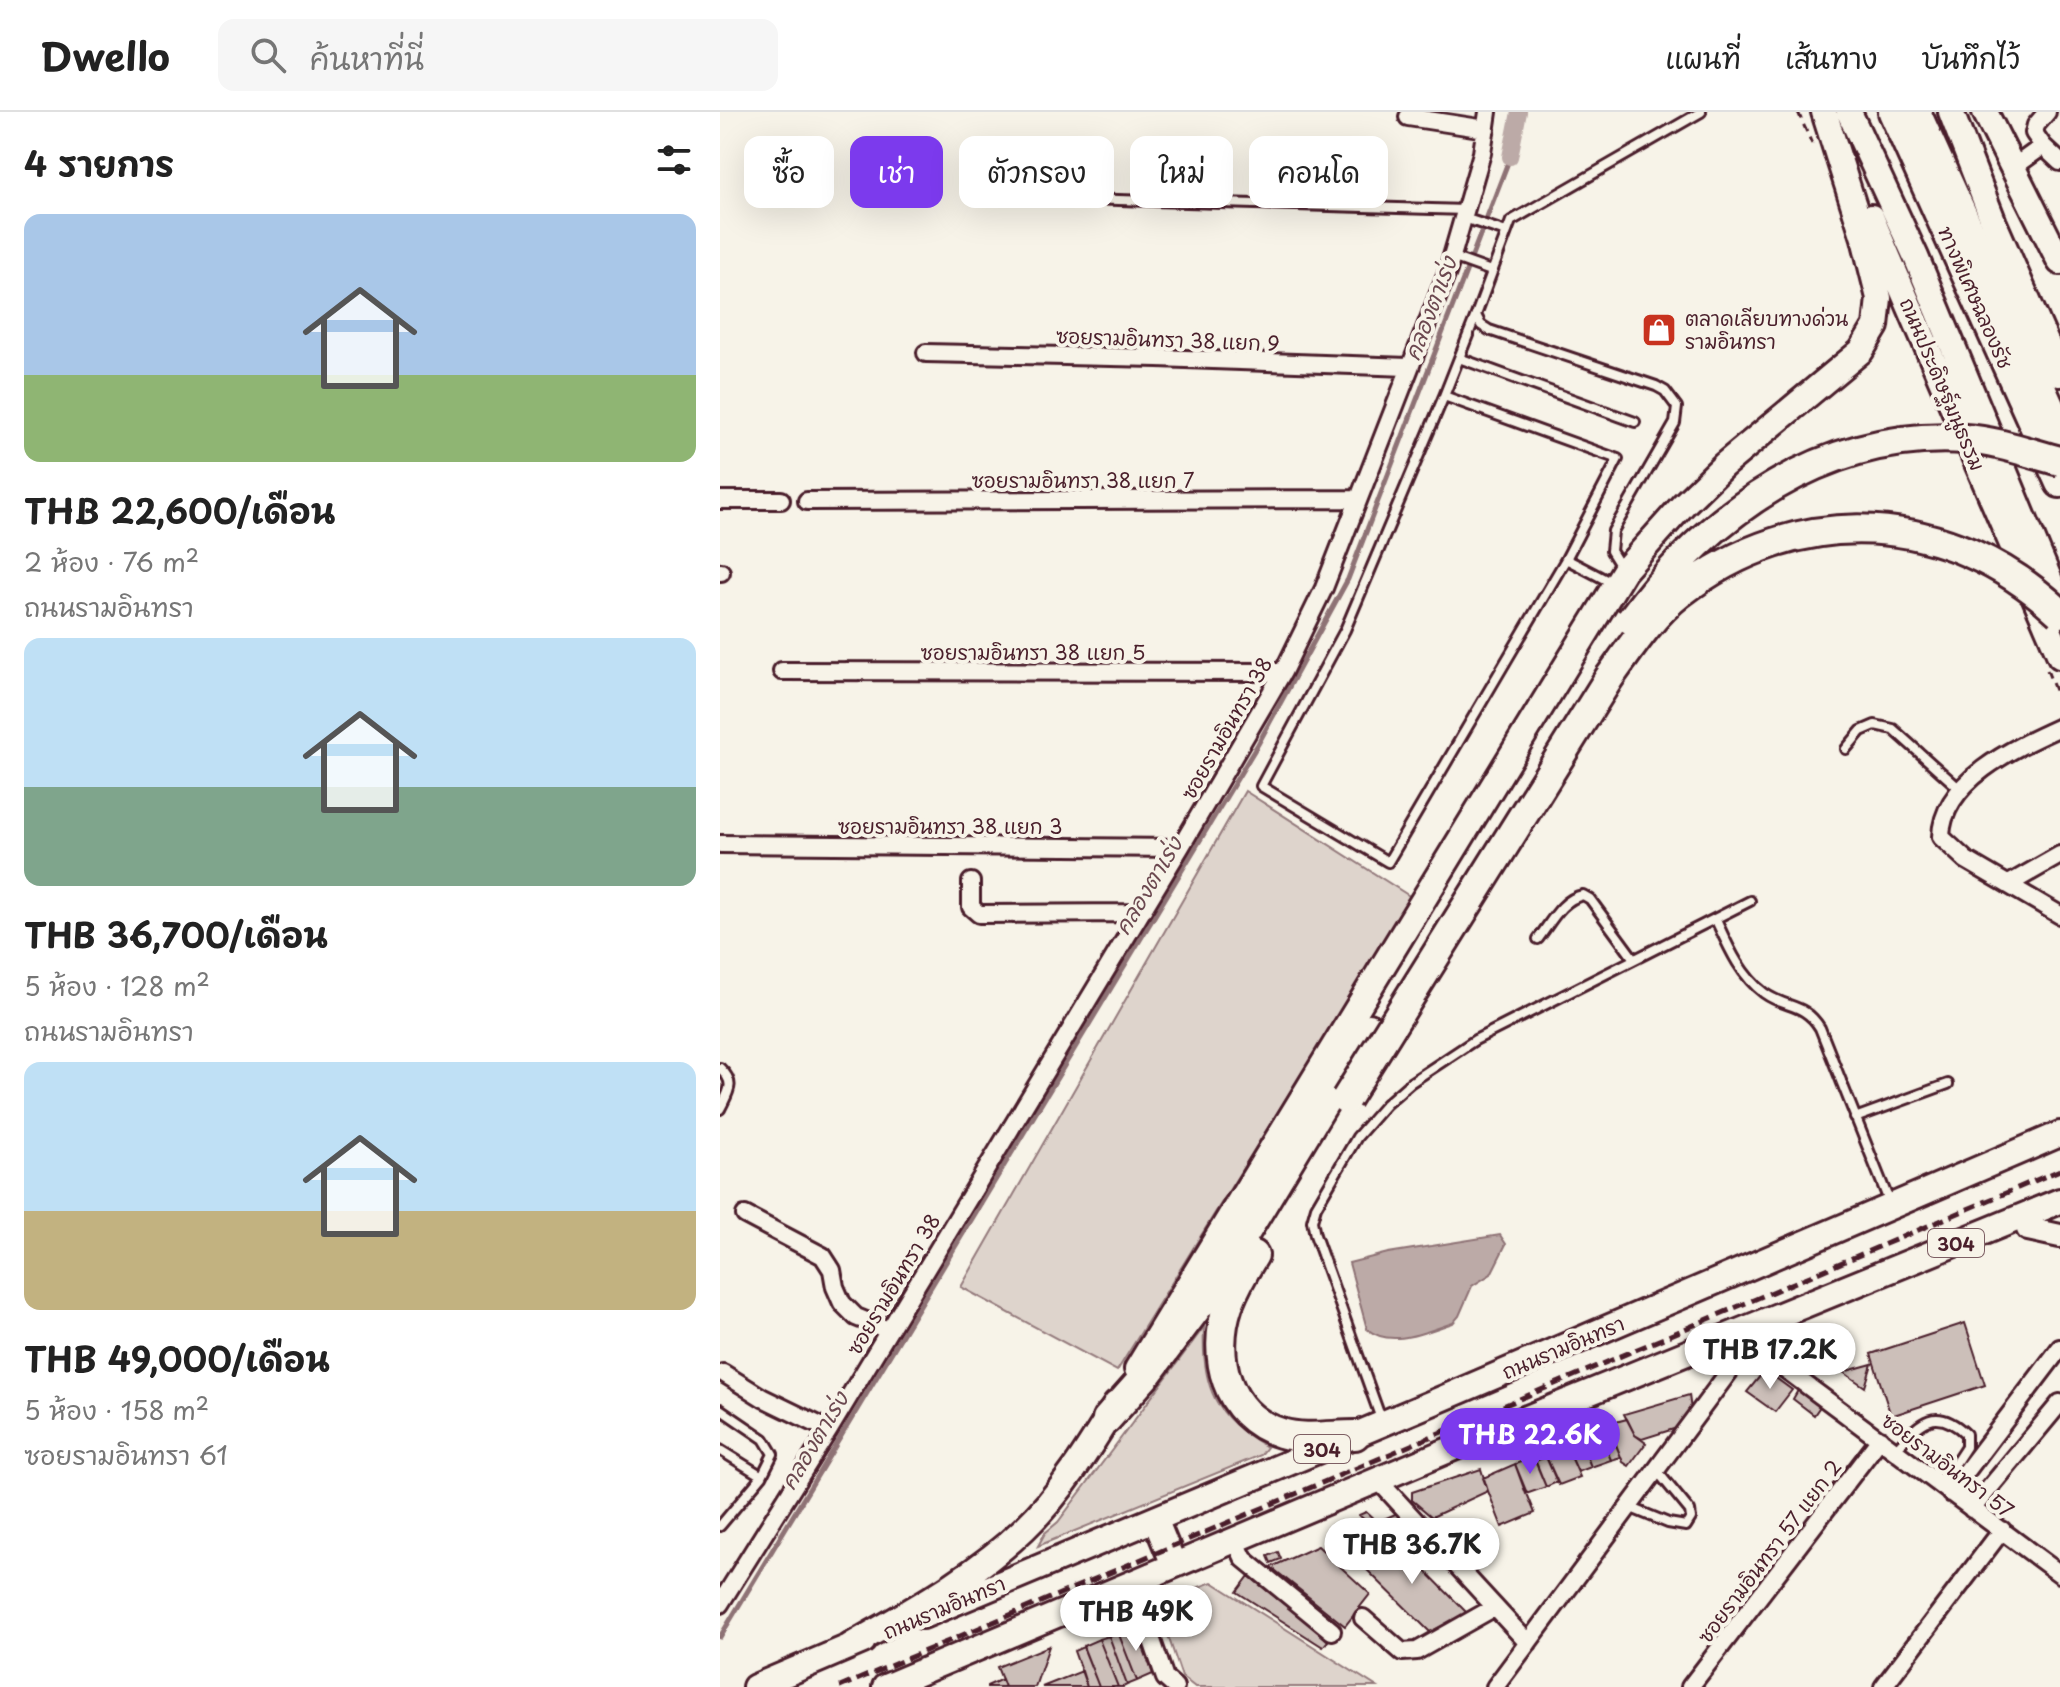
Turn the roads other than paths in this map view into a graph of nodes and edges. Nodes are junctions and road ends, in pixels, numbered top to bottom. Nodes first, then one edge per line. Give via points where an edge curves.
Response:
1 (1701, 112) edge
2 (1825, 112) edge
3 (1849, 112) edge
4 (1893, 112) edge
5 (1916, 112) edge
6 (1951, 112) edge
7 (1985, 112) edge
8 (2047, 112) edge
9 (1408, 117) dead end
10 (1487, 120) edge
11 (2043, 146) junction
12 (2060, 162) edge
13 (2014, 167) junction
14 (1114, 202) edge
15 (1468, 217) junction
16 (1506, 232) junction
17 (1457, 259) junction
18 (2060, 262) edge
19 (1491, 271) junction
20 (1476, 315) junction
21 (926, 353) dead end
22 (1459, 358) junction
23 (1408, 367) junction
24 (2060, 374) edge
25 (1444, 396) junction
26 (1635, 422) dead end
27 (2060, 430) edge
28 (2060, 461) edge
29 (2060, 483) edge
30 (1358, 499) junction
31 (720, 500) edge
32 (781, 500) dead end
33 (807, 501) dead end
34 (1566, 559) junction
35 (1619, 578) junction
36 (2060, 605) edge
37 (2060, 613) edge
38 (2060, 656) edge
39 (782, 671) dead end
40 (1283, 672) junction
41 (2060, 727) edge
42 (1846, 749) dead end
43 (1962, 790) junction
44 (720, 844) edge
45 (1180, 848) junction
46 (2060, 855) edge
47 (971, 882) dead end
48 (2009, 884) junction
49 (1750, 901) dead end
50 (1139, 913) junction
51 (2060, 915) edge
52 (1716, 920) junction
53 (1538, 939) dead end
54 (1634, 959) junction
55 (1358, 1027) junction
56 (720, 1068) edge
57 (1948, 1084) dead end
58 (720, 1109) edge
59 (1855, 1118) junction
60 (2060, 1134) edge
61 (2060, 1201) edge
62 (1891, 1206) junction
63 (745, 1215) dead end
64 (2060, 1217) edge
65 (2028, 1229) junction
66 (2060, 1236) edge
67 (1852, 1286) junction
68 (888, 1330) junction
69 (1742, 1338) junction
70 (2060, 1348) edge
71 (723, 1373) dead end
72 (2060, 1403) edge
73 (720, 1409) edge
74 (1107, 1419) joint
75 (1383, 1424) junction
76 (829, 1430) junction
77 (1355, 1435) junction
78 (1880, 1439) junction
79 (720, 1450) edge
80 (1895, 1451) junction
81 (1656, 1470) junction
82 (762, 1476) junction
83 (1377, 1479) junction
84 (1946, 1489) junction
85 (1629, 1507) junction
86 (1972, 1509) junction
87 (1155, 1519) junction
88 (720, 1526) edge
89 (2002, 1530) junction
90 (1235, 1540) junction
91 (1174, 1565) junction
92 (2060, 1574) edge
93 (1132, 1583) junction
94 (720, 1604) edge
95 (1495, 1607) junction
96 (1363, 1618) dead end
97 (1332, 1631) dead end
98 (1528, 1643) junction
99 (850, 1646) junction
100 (1170, 1683) edge
101 (755, 1687) edge
102 (885, 1687) edge
103 (1147, 1687) edge
104 (1495, 1687) edge
105 (1690, 1687) edge
106 (1883, 1687) edge

1 - 16 lane via 1511,221
2 - 35 main road via 1873,270 1879,298 1876,326 1861,351 1724,465
2 - 38 main road, ถนนประดิษฐ์มนูธรรม
3 - 36 main road via 1916,257
4 - 29 highway, ทางพิเศษฉลองรัช
5 - 27 highway, ทางพิเศษฉลองรัช
6 - 24 main road
7 - 13 main road
8 - 11 street via 2034,133
9 - 10 street
10 - 15 street, ซอยรามอินทรา 38
11 - 12 street
11 - 13 street
13 - 18 main road
14 - 15 lane
15 - 16 lane
15 - 17 street, ซอยรามอินทรา 38
16 - 19 lane
17 - 19 lane
17 - 23 street, ซอยรามอินทรา 38
19 - 20 lane
20 - 22 lane
20 - 35 lane via 1489,330 1656,386 1677,407 1675,423 1613,531 1611,551
21 - 23 street, ซอยรามอินทรา 38 แยก 9
22 - 25 lane
22 - 26 lane
23 - 30 street, ซอยรามอินทรา 38
25 - 34 lane via 1618,459
25 - 34 lane via 1345,630 1261,786 1388,862
28 - 55 highway, bridge via 1967,439 1864,448 1809,467 1733,513 1690,548 1625,629
30 - 33 street, ซอยรามอินทรา 38 แยก 7
30 - 40 street, ซอยรามอินทรา 38 via 1324,588
31 - 32 street
34 - 35 lane
35 - 55 main road via 1540,705
37 - 77 highway, bridge via 2035,589 1952,544 1882,528 1833,530 1781,539 1730,559 1677,595 1644,630 1346,1099 1239,1280 1224,1320 1225,1380 1246,1414 1281,1433
39 - 40 street, ซอยรามอินทรา 38 แยก 5
40 - 45 street, ซอยรามอินทรา 38
41 - 43 street via 1996,758
42 - 43 lane via 1861,731 1875,725 1893,729
43 - 48 street via 1941,823 1941,837 1966,860
44 - 45 street, ซอยรามอินทรา 38 แยก 3
45 - 50 street, ซอยรามอินทรา 38
46 - 48 street
47 - 50 street via 971,907 979,914
48 - 51 street
49 - 52 lane
50 - 68 street, ซอยรามอินทรา 38
52 - 54 lane
52 - 59 lane via 1731,953 1763,993 1814,1017
53 - 54 lane via 1562,906 1583,895
54 - 75 lane via 1475,1040 1410,1083 1357,1137 1316,1207 1315,1235
55 - 74 highway via 1212,1288
56 - 58 lane via 730,1084
57 - 59 lane
59 - 62 lane
60 - 62 main road, ถนนรามอินทรา / 304
61 - 67 main road, 304
62 - 75 main road, ถนนรามอินทรา / 304
63 - 68 street via 823,1256 842,1303 856,1317
64 - 65 main road
65 - 66 main road
65 - 67 main road
67 - 69 main road, 304
68 - 76 street, ซอยรามอินทรา 38
69 - 78 street, ซอยรามอินทรา 57
69 - 81 street
69 - 83 main road, 304
70 - 84 street
71 - 76 street
72 - 86 street
73 - 82 lane via 771,1447
74 - 99 main road via 1051,1499 1017,1535 968,1574
75 - 77 main road, ถนนรามอินทรา / 304
76 - 94 street, ซอยรามอินทรา 38
77 - 87 main road, ถนนรามอินทรา / 304
78 - 80 street, ซอยรามอินทรา 57
78 - 105 street, ซอยรามอินทรา 57 แยก 2
79 - 82 lane
80 - 84 street, ซอยรามอินทรา 57
80 - 84 lane via 1924,1421 1939,1417 1957,1425 1966,1434 1966,1447
81 - 85 street
81 - 85 lane via 1690,1511 1686,1526
82 - 88 lane
83 - 90 main road, 304
83 - 95 street
84 - 86 street, ซอยรามอินทรา 57
85 - 98 street
86 - 89 street, ซอยรามอินทรา 57
87 - 91 main road
87 - 99 main road, ถนนรามอินทรา / 304
89 - 92 street, ซอยรามอินทรา 57
89 - 106 street
90 - 91 main road, 304
90 - 97 street via 1244,1559
91 - 93 main road, 304
93 - 100 street
93 - 102 main road, 304
95 - 96 street via 1417,1651 1402,1652
95 - 98 street
98 - 104 street
99 - 101 main road, ถนนรามอินทรา / 304
100 - 103 street

